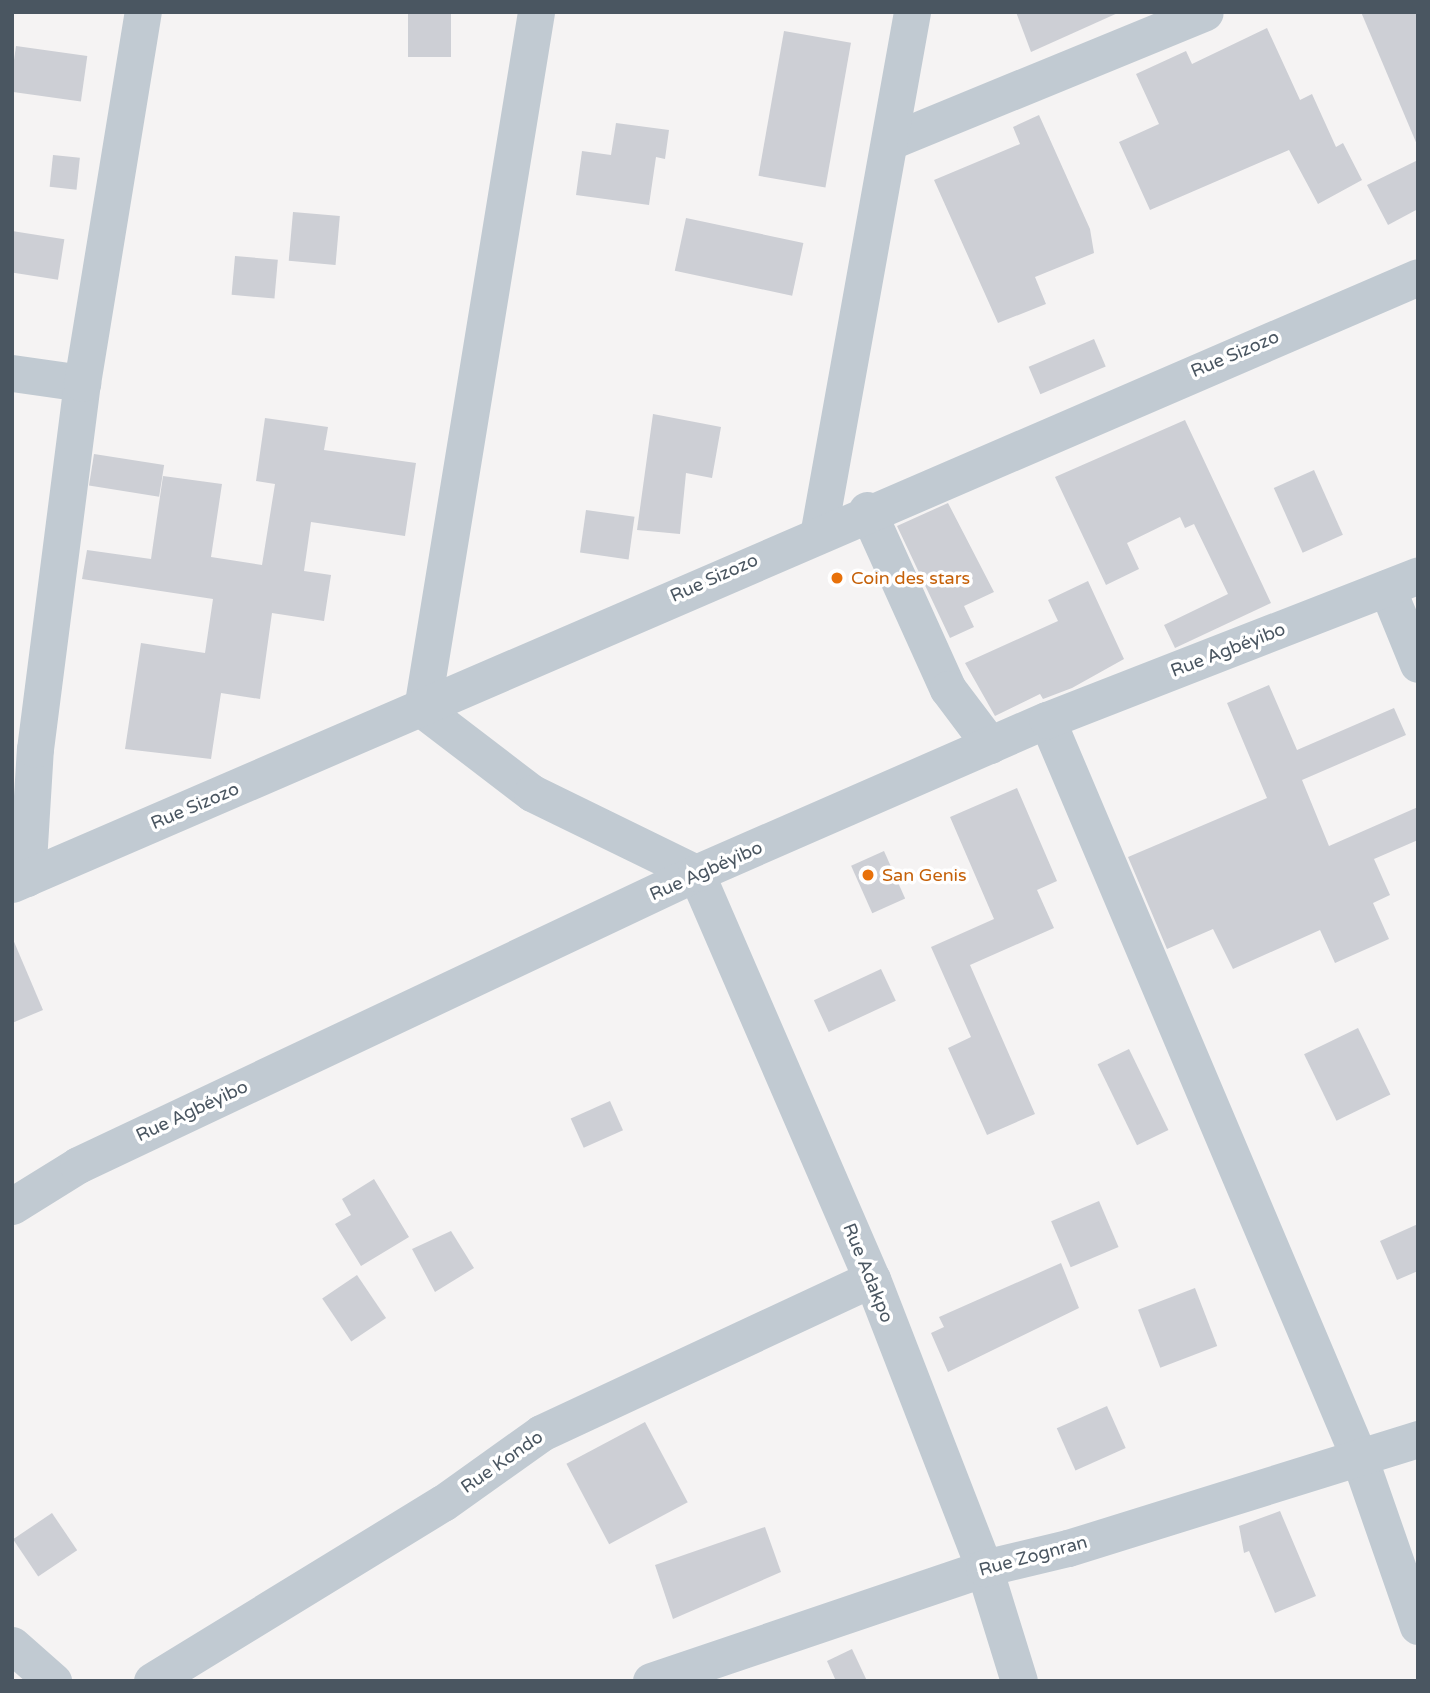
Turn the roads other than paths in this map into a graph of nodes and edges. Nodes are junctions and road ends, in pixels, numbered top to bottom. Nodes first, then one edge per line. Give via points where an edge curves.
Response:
1 (142, 12) edge
2 (536, 12) edge
3 (912, 12) edge
4 (1205, 12) edge
5 (891, 141) junction
6 (1418, 277) edge
7 (12, 373) edge
8 (82, 383) junction
9 (867, 510) junction
10 (819, 530) junction
11 (1403, 581) edge
12 (1418, 664) edge
13 (422, 709) junction
14 (1047, 720) junction
15 (990, 745) junction
16 (24, 748) edge
17 (696, 873) junction
18 (19, 881) edge
19 (12, 1206) edge
20 (872, 1279) junction
21 (1418, 1439) edge
22 (1359, 1457) junction
23 (984, 1567) junction
24 (1418, 1626) edge
25 (12, 1645) edge
26 (53, 1681) edge
27 (152, 1681) edge
28 (651, 1681) edge
29 (1019, 1681) edge

1 - 8 street
2 - 13 street
3 - 5 street
4 - 5 street
5 - 10 street
6 - 9 street, Rue Sizozo
7 - 8 street
8 - 16 street
9 - 10 street, Rue Sizozo
9 - 15 street via 948,690
10 - 13 street, Rue Sizozo
11 - 12 street
11 - 14 street, Rue Agbéyibo
13 - 17 street via 532,793
13 - 18 street, Rue Sizozo
14 - 15 street, Rue Agbéyibo
14 - 22 street
15 - 17 street, Rue Agbéyibo
16 - 18 street
17 - 19 street, Rue Agbéyibo via 78,1165
17 - 20 street, Rue Adakpo
20 - 23 street, Rue Adakpo
20 - 27 street, Rue Kondo via 541,1433 443,1503
21 - 22 street, Rue Zognran
22 - 23 street, Rue Zognran via 1068,1548
22 - 24 street
23 - 28 street, Rue Zognran
23 - 29 street, Rue Adakpo
25 - 26 street

